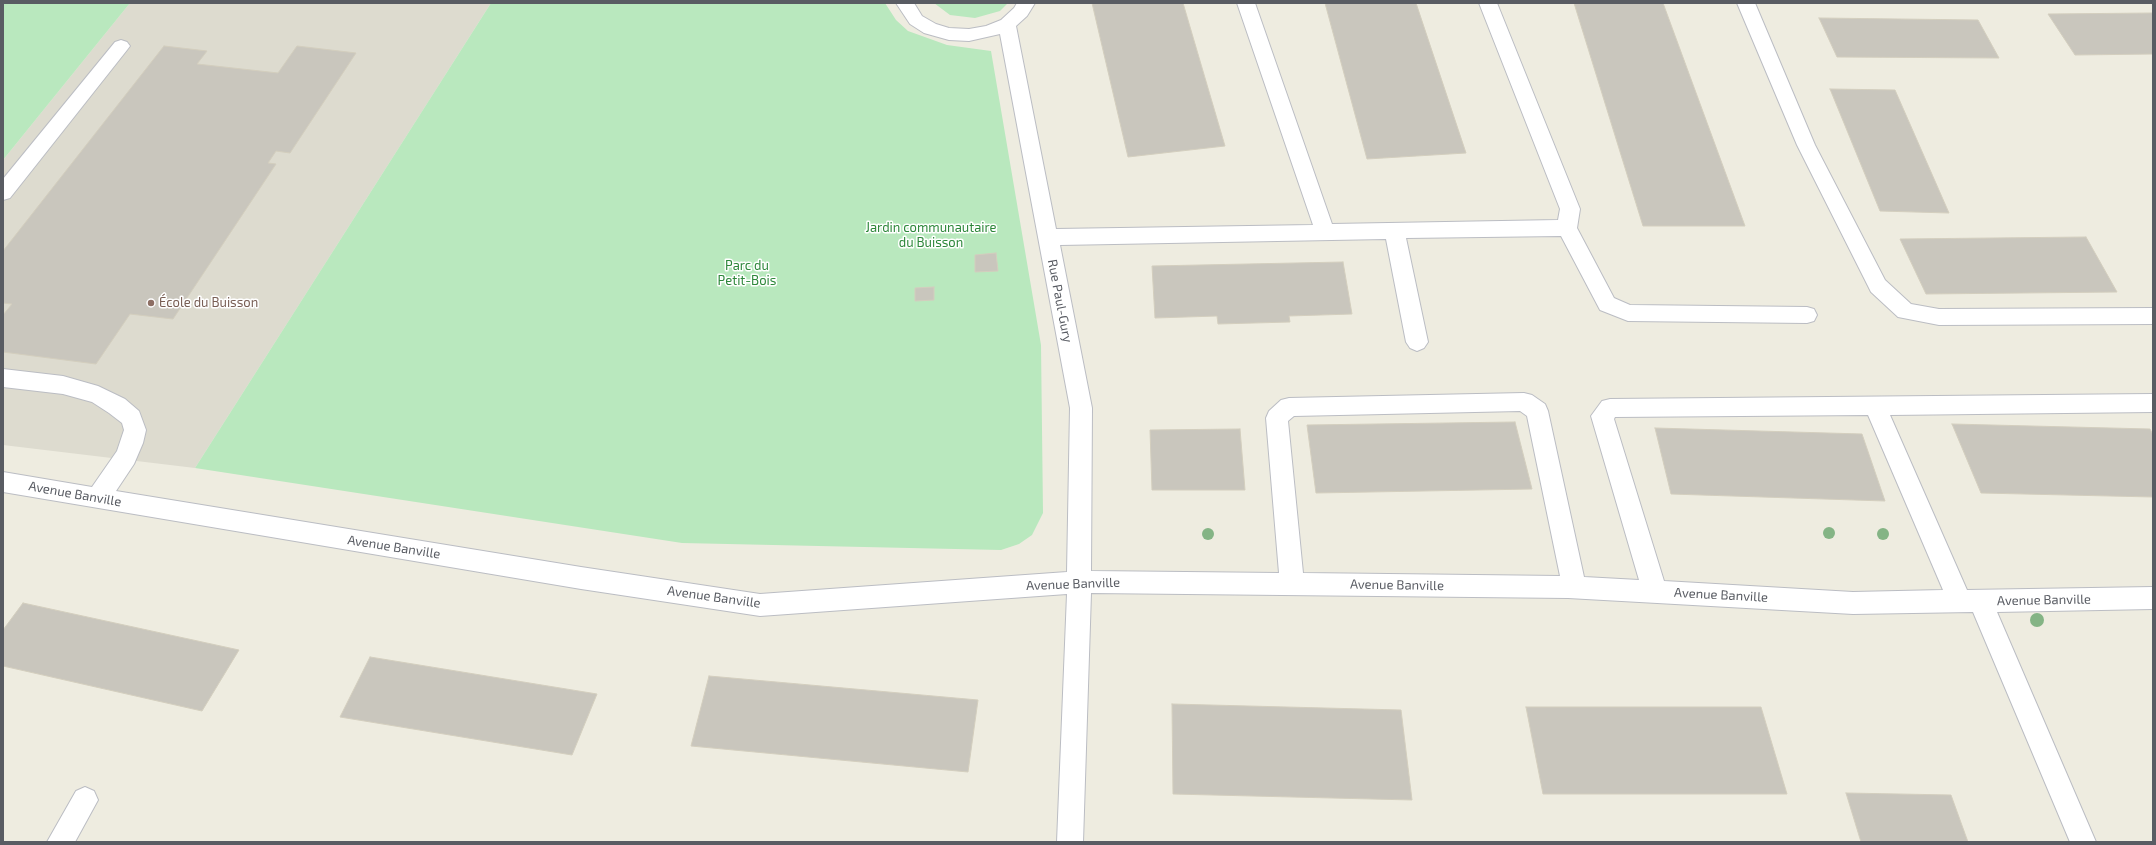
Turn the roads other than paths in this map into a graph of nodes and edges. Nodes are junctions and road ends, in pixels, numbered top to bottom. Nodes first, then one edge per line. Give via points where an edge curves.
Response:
1 (905, 3) edge
2 (1026, 3) edge
3 (1246, 3) edge
4 (1488, 3) edge
5 (1746, 3) edge
6 (1007, 24) junction
7 (121, 46) dead end
8 (3, 193) edge
9 (1567, 228) junction
10 (1394, 231) junction
11 (1325, 232) junction
12 (1048, 237) junction
13 (1808, 315) dead end
14 (2153, 316) edge
15 (1417, 342) dead end
16 (3, 378) edge
17 (2153, 404) edge
18 (1875, 406) junction
19 (3, 482) edge
20 (97, 499) junction
21 (1079, 582) junction
22 (1292, 584) junction
23 (1574, 588) junction
24 (1655, 592) junction
25 (2153, 598) edge
26 (1970, 601) junction
27 (85, 800) dead end
28 (60, 842) edge
29 (1070, 842) edge
30 (2083, 842) edge

1 - 6 street via 916,20 930,29 949,34 989,32
2 - 6 street via 1021,12
3 - 11 street
4 - 9 street via 1570,209
5 - 14 street via 1806,145 1878,286 1905,311 1939,316
6 - 12 street, Rue Paul-Gury
7 - 8 street
9 - 10 street
9 - 13 street via 1607,304 1628,313
10 - 11 street
10 - 15 street
11 - 12 street
12 - 21 street, Rue Paul-Gury via 1081,408
16 - 20 street via 63,385 98,395 131,418 135,430 132,443 126,457
17 - 18 street
18 - 24 street via 1610,408 1602,416
18 - 26 street
19 - 20 street, Avenue Banville
20 - 21 street, Avenue Banville via 760,605
21 - 22 street, Avenue Banville
21 - 29 street, Rue Paul-Gury
22 - 23 street, Avenue Banville
22 - 23 street via 1276,418 1289,407 1524,402 1537,411
23 - 24 street, Avenue Banville
24 - 26 street, Avenue Banville via 1853,603
25 - 26 street, Avenue Banville
26 - 30 street
27 - 28 street

